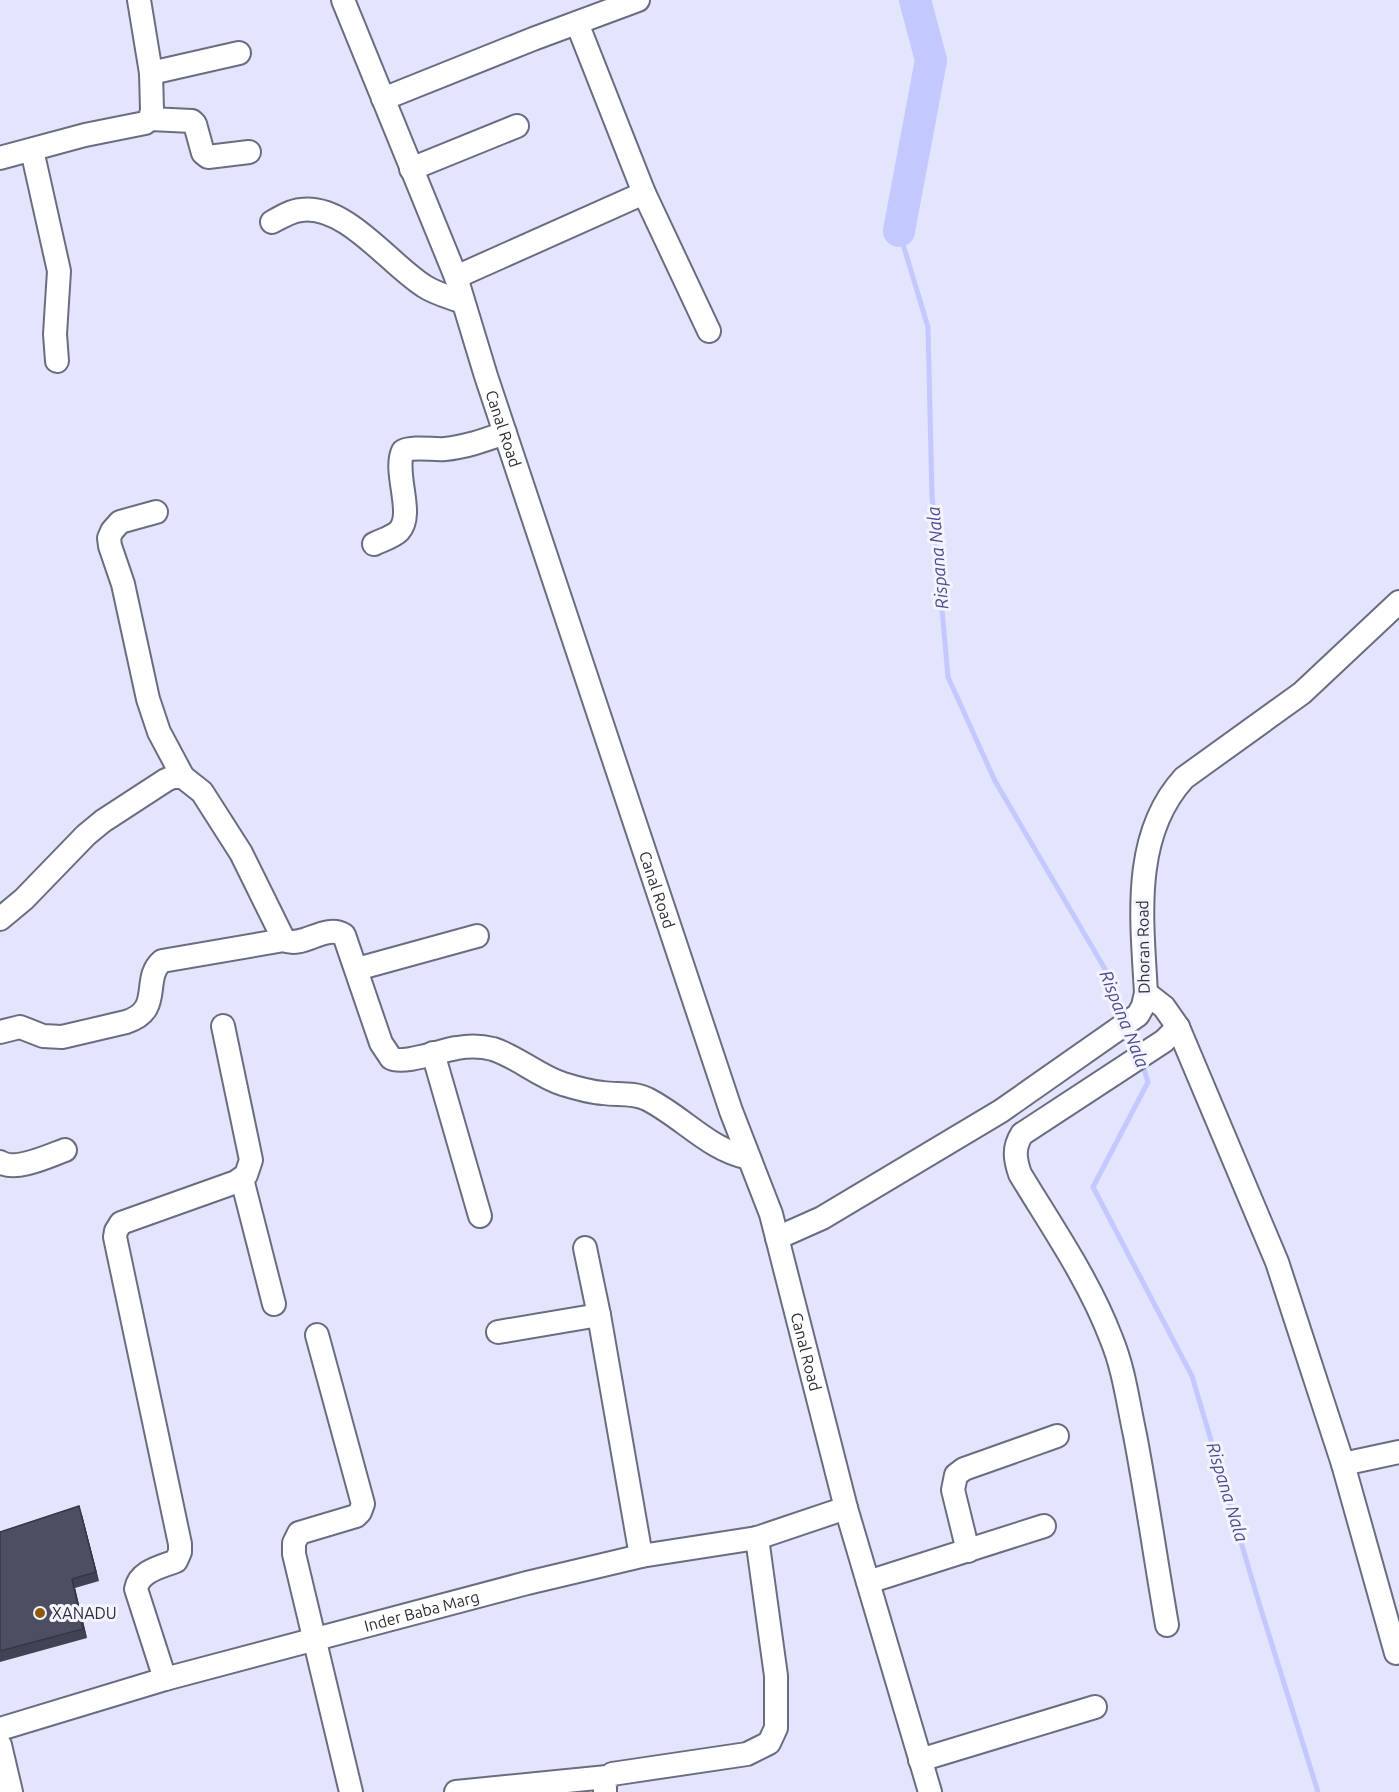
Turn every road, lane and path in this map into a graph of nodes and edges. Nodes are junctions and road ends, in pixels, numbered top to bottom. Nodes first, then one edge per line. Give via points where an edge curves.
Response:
1 (139, 0) edge
2 (345, 0) edge
3 (638, 0) edge
4 (577, 23) junction
5 (239, 53) dead end
6 (151, 73) junction
7 (383, 99) junction
8 (150, 119) junction
9 (517, 126) dead end
10 (32, 150) junction
11 (249, 152) dead end
12 (0, 158) edge
13 (411, 170) junction
14 (644, 192) junction
15 (272, 222) dead end
16 (456, 277) junction
17 (463, 302) junction
18 (709, 331) dead end
19 (57, 361) dead end
20 (505, 433) junction
21 (156, 512) dead end
22 (374, 544) dead end
23 (1399, 602) edge
24 (183, 777) junction
25 (0, 919) edge
26 (477, 936) dead end
27 (284, 940) junction
28 (357, 969) junction
29 (1146, 993) junction
30 (223, 1026) dead end
31 (0, 1032) edge
32 (1171, 1034) junction
33 (433, 1053) junction
34 (65, 1150) dead end
35 (749, 1158) junction
36 (0, 1162) edge
37 (242, 1179) junction
38 (480, 1216) dead end
39 (777, 1238) junction
40 (585, 1248) dead end
41 (274, 1304) dead end
42 (599, 1315) junction
43 (498, 1332) dead end
44 (317, 1335) dead end
45 (1057, 1436) dead end
46 (1399, 1452) edge
47 (1343, 1464) junction
48 (846, 1508) junction
49 (1044, 1526) dead end
50 (757, 1538) junction
51 (968, 1551) junction
52 (641, 1556) junction
53 (868, 1582) junction
54 (1389, 1591) edge
55 (1167, 1625) dead end
56 (313, 1639) junction
57 (1396, 1653) dead end
58 (165, 1679) junction
59 (1095, 1707) dead end
60 (0, 1729) edge
61 (0, 1745) edge
62 (920, 1760) junction
63 (606, 1785) edge
64 (11, 1792) edge
65 (351, 1792) edge
66 (456, 1792) edge
67 (930, 1792) edge

1 - 6 street
2 - 7 street, Canal Road
3 - 4 street
4 - 7 street
4 - 14 street
5 - 6 street
6 - 8 street
7 - 13 street, Canal Road
8 - 10 street
8 - 11 street via 192,121 208,157
9 - 13 street
10 - 12 street
10 - 19 street via 58,271
13 - 16 street, Canal Road
14 - 16 street
14 - 18 street
15 - 17 street via 302,210 326,213 346,222 426,288
16 - 17 street, Canal Road
17 - 20 street, Canal Road
20 - 22 street via 461,447 403,451 400,463 404,522 396,533
20 - 35 street, Canal Road
21 - 24 street via 120,522 112,531 110,546 123,584 148,699 159,732
23 - 29 street, Dhoran Road via 1302,693 1184,778 1171,793 1151,837 1144,871 1141,911
24 - 25 street via 166,780 103,821
24 - 27 street via 202,792 241,853
26 - 28 street
27 - 28 street via 341,933
27 - 31 street via 162,961 155,972 145,1011 134,1020 62,1037 43,1036 20,1027
28 - 33 street via 381,1043 391,1058 400,1060
29 - 32 street via 1164,1007
29 - 39 street, Dhoran Road via 1138,1015 1000,1111 822,1218
30 - 37 street via 251,1160
32 - 47 street via 1277,1262
32 - 55 street via 1022,1134 1015,1155 1020,1174 1104,1320 1124,1377
33 - 35 street via 474,1046 492,1049 560,1083 644,1097 722,1150
33 - 38 street
34 - 36 street via 20,1165
35 - 39 street, Canal Road
37 - 41 street
37 - 58 street via 121,1223 115,1237 180,1544 176,1561 143,1576 136,1589
39 - 48 street, Canal Road
40 - 42 street
42 - 43 street
42 - 52 street
44 - 56 street via 363,1504 356,1516 299,1533 296,1538 294,1554
45 - 51 street via 956,1475 953,1490
46 - 47 street
47 - 54 street
48 - 50 street, Inder Baba Marg
48 - 53 street, Canal Road
49 - 51 street
50 - 52 street, Inder Baba Marg
50 - 63 street via 776,1676 773,1738 747,1754 612,1774
51 - 53 street
52 - 56 street, Inder Baba Marg
53 - 62 street, Canal Road
54 - 57 street
56 - 58 street, Inder Baba Marg
56 - 65 street
58 - 60 street, Inder Baba Marg
59 - 62 street
61 - 64 street
62 - 67 street, Canal Road
63 - 66 street

